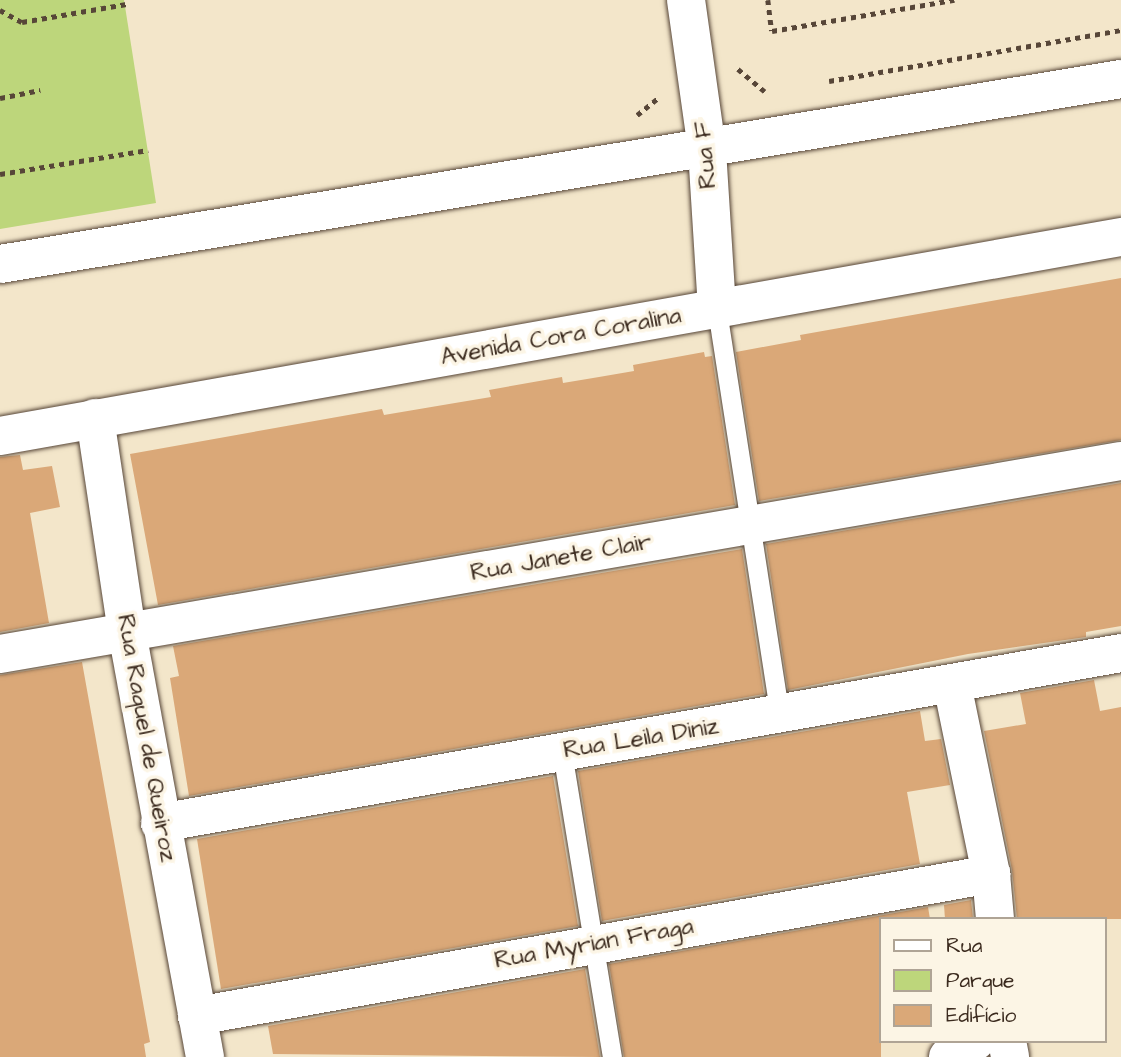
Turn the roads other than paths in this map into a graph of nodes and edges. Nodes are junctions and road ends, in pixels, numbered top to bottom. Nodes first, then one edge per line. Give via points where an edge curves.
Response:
1 (686, 0) edge
2 (1121, 79) edge
3 (707, 150) junction
4 (1121, 237) edge
5 (0, 264) edge
6 (717, 310) junction
7 (95, 418) junction
8 (0, 436) edge
9 (1121, 461) edge
10 (750, 526) junction
11 (127, 632) junction
12 (1121, 653) edge
13 (0, 654) edge
14 (952, 684) junction
15 (780, 716) junction
16 (562, 752) junction
17 (160, 823) junction
18 (991, 874) junction
19 (995, 917) edge
20 (594, 943) junction
21 (197, 1016) junction
22 (972, 1043) edge
23 (205, 1057) edge
24 (612, 1057) edge
25 (948, 1057) edge

1 - 3 street, Rua F
2 - 3 street
3 - 5 street
3 - 6 street, Rua F
4 - 6 street, Avenida Cora Coralina
6 - 7 street, Avenida Cora Coralina
6 - 10 lane
7 - 8 street, Avenida Cora Coralina
7 - 11 street, Rua Raquel de Queiroz
9 - 10 street, Rua Janete Clair
10 - 11 street, Rua Janete Clair
10 - 15 lane
11 - 13 street, Rua Janete Clair
11 - 17 street, Rua Raquel de Queiroz
12 - 14 street, Rua Leila Diniz
14 - 15 street, Rua Leila Diniz
14 - 18 street
15 - 16 street, Rua Leila Diniz
16 - 17 street, Rua Leila Diniz
16 - 20 lane
17 - 21 street, Rua Raquel de Queiroz
18 - 19 street
18 - 20 street, Rua Myrian Fraga
20 - 21 street, Rua Myrian Fraga
20 - 24 lane
21 - 23 street, Rua Raquel de Queiroz
22 - 25 street

